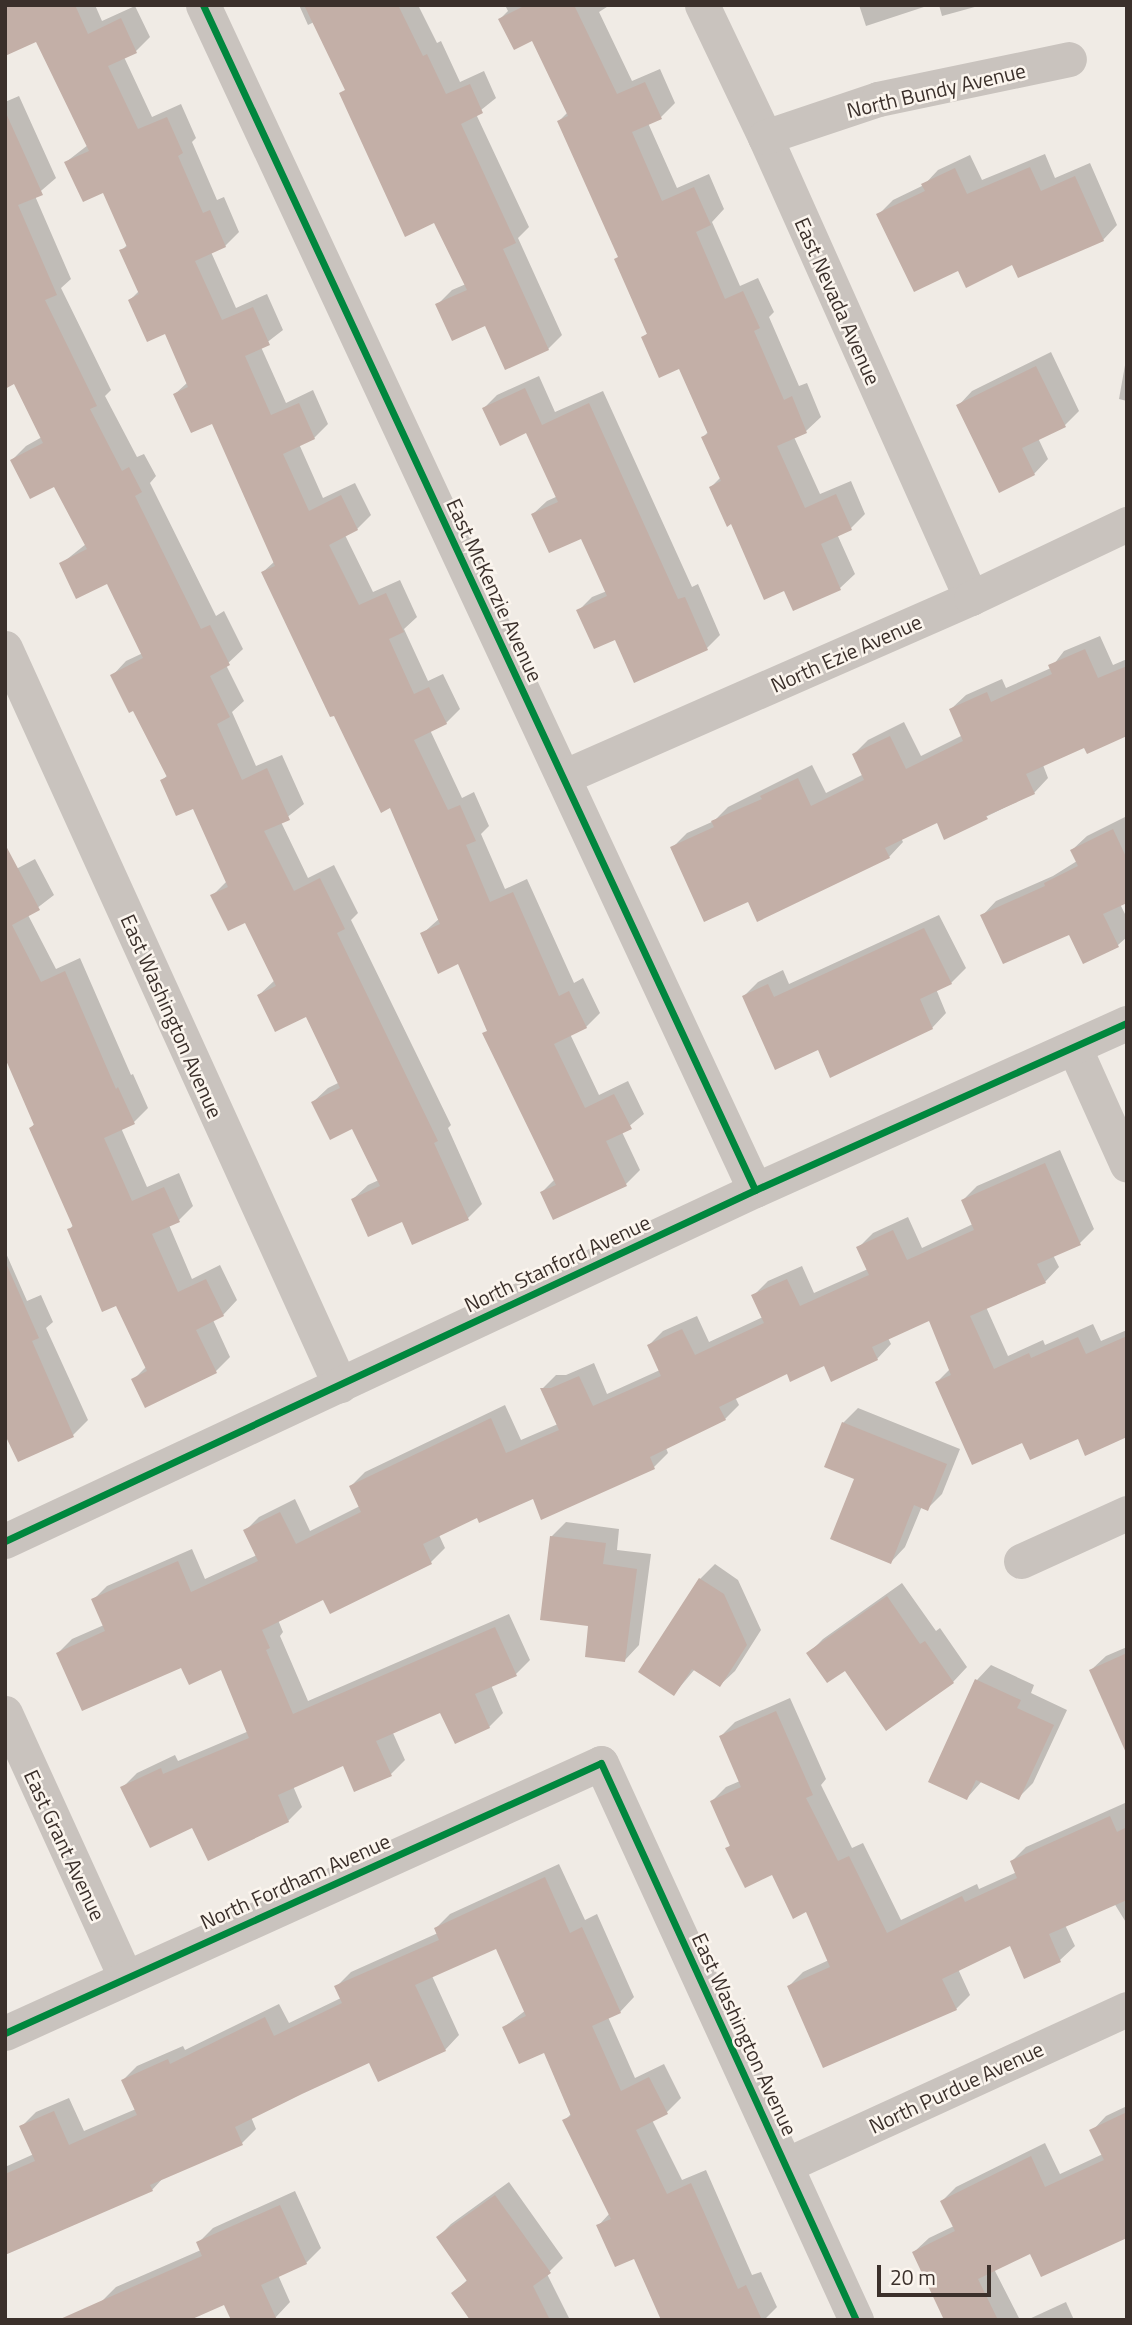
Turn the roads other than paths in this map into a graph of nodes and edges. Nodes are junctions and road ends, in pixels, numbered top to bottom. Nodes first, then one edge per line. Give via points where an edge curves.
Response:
1 (203, 5) edge
2 (702, 5) edge
3 (1069, 59) dead end
4 (765, 137) junction
5 (1127, 524) edge
6 (971, 598) junction
7 (5, 648) edge
8 (563, 777) junction
9 (1127, 1023) edge
10 (1074, 1048) junction
11 (1127, 1165) edge
12 (755, 1190) junction
13 (340, 1385) junction
14 (1127, 1513) edge
15 (5, 1541) edge
16 (1021, 1562) dead end
17 (5, 1713) edge
18 (601, 1763) joint
19 (125, 1976) junction
20 (1127, 2009) edge
21 (5, 2033) edge
22 (786, 2165) junction
23 (856, 2320) edge

1 - 8 street, East McKenzie Avenue
2 - 4 street, East Nevada Avenue
3 - 4 street, North Bundy Avenue via 878,99
4 - 6 street, East Nevada Avenue
5 - 6 street, North Ezie Avenue
6 - 8 street, North Ezie Avenue
7 - 13 street, East Washington Avenue
8 - 12 street, East McKenzie Avenue
9 - 10 street, North Stanford Avenue
10 - 11 street
10 - 12 street, North Stanford Avenue
12 - 13 street, North Stanford Avenue
13 - 15 street, North Stanford Avenue
14 - 16 street
17 - 19 street, East Grant Avenue
18 - 19 street, North Fordham Avenue
18 - 22 street, East Washington Avenue
19 - 21 street, North Fordham Avenue
20 - 22 street, North Purdue Avenue
22 - 23 street, East Washington Avenue

